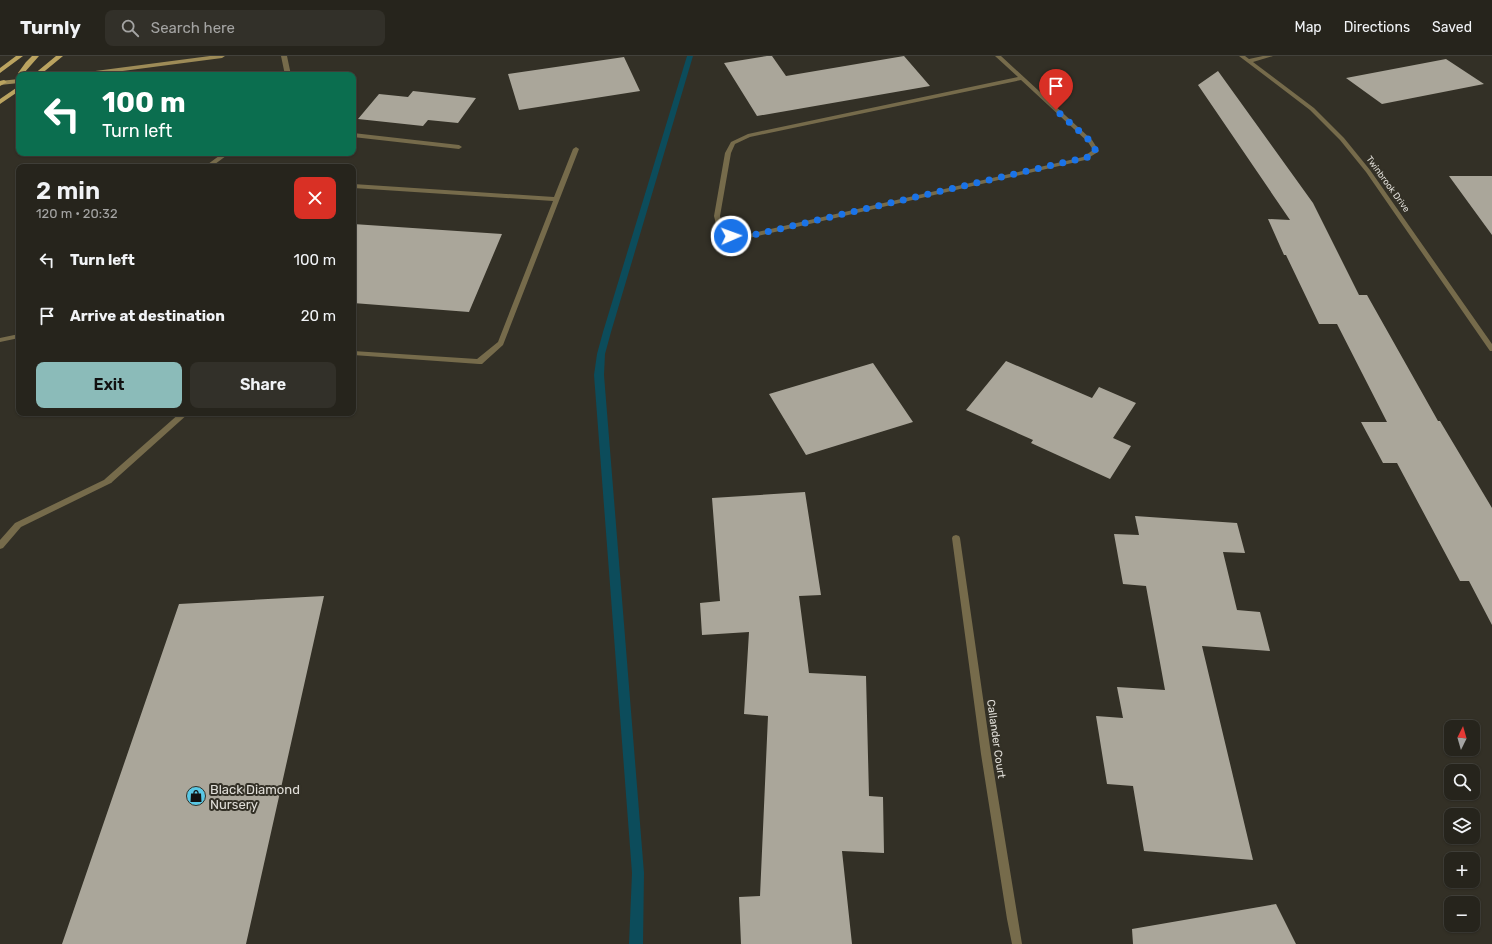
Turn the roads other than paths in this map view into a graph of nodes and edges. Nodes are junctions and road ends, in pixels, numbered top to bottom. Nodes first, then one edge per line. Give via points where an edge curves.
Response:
1 (20, 56) edge
2 (36, 56) edge
3 (60, 56) edge
4 (222, 56) edge
5 (284, 56) edge
6 (998, 56) edge
7 (1242, 56) edge
8 (1270, 56) edge
9 (1248, 61) junction
10 (0, 71) edge
11 (21, 72) edge
12 (40, 72) edge
13 (102, 72) edge
14 (287, 72) edge
15 (1022, 78) junction
16 (16, 81) edge
17 (1, 82) edge
18 (16, 90) edge
19 (0, 102) edge
20 (356, 135) edge
21 (458, 147) dead end
22 (576, 149) dead end
23 (223, 156) edge
24 (211, 164) edge
25 (356, 186) edge
26 (556, 199) junction
27 (16, 337) edge
28 (0, 340) edge
29 (1491, 346) edge
30 (356, 353) edge
31 (182, 416) edge
32 (956, 538) dead end
33 (0, 546) edge
34 (1017, 944) edge

1 - 10 main road
2 - 11 main road
3 - 12 main road
4 - 13 street
5 - 14 street
6 - 15 street
7 - 9 street, Twinbrook Drive
8 - 9 street
9 - 29 street, Twinbrook Drive via 1312,110 1342,139 1368,171
15 - 15 street via 1090,141 1096,151 1086,158 749,236 731,236 720,228 717,216 728,153 733,143 748,136
16 - 17 street
18 - 19 main road
20 - 21 street
22 - 26 street
23 - 24 street
25 - 26 street
26 - 30 street via 501,343 479,362
27 - 28 street
31 - 33 street via 108,481 18,525
32 - 34 street, Callander Court via 986,754

